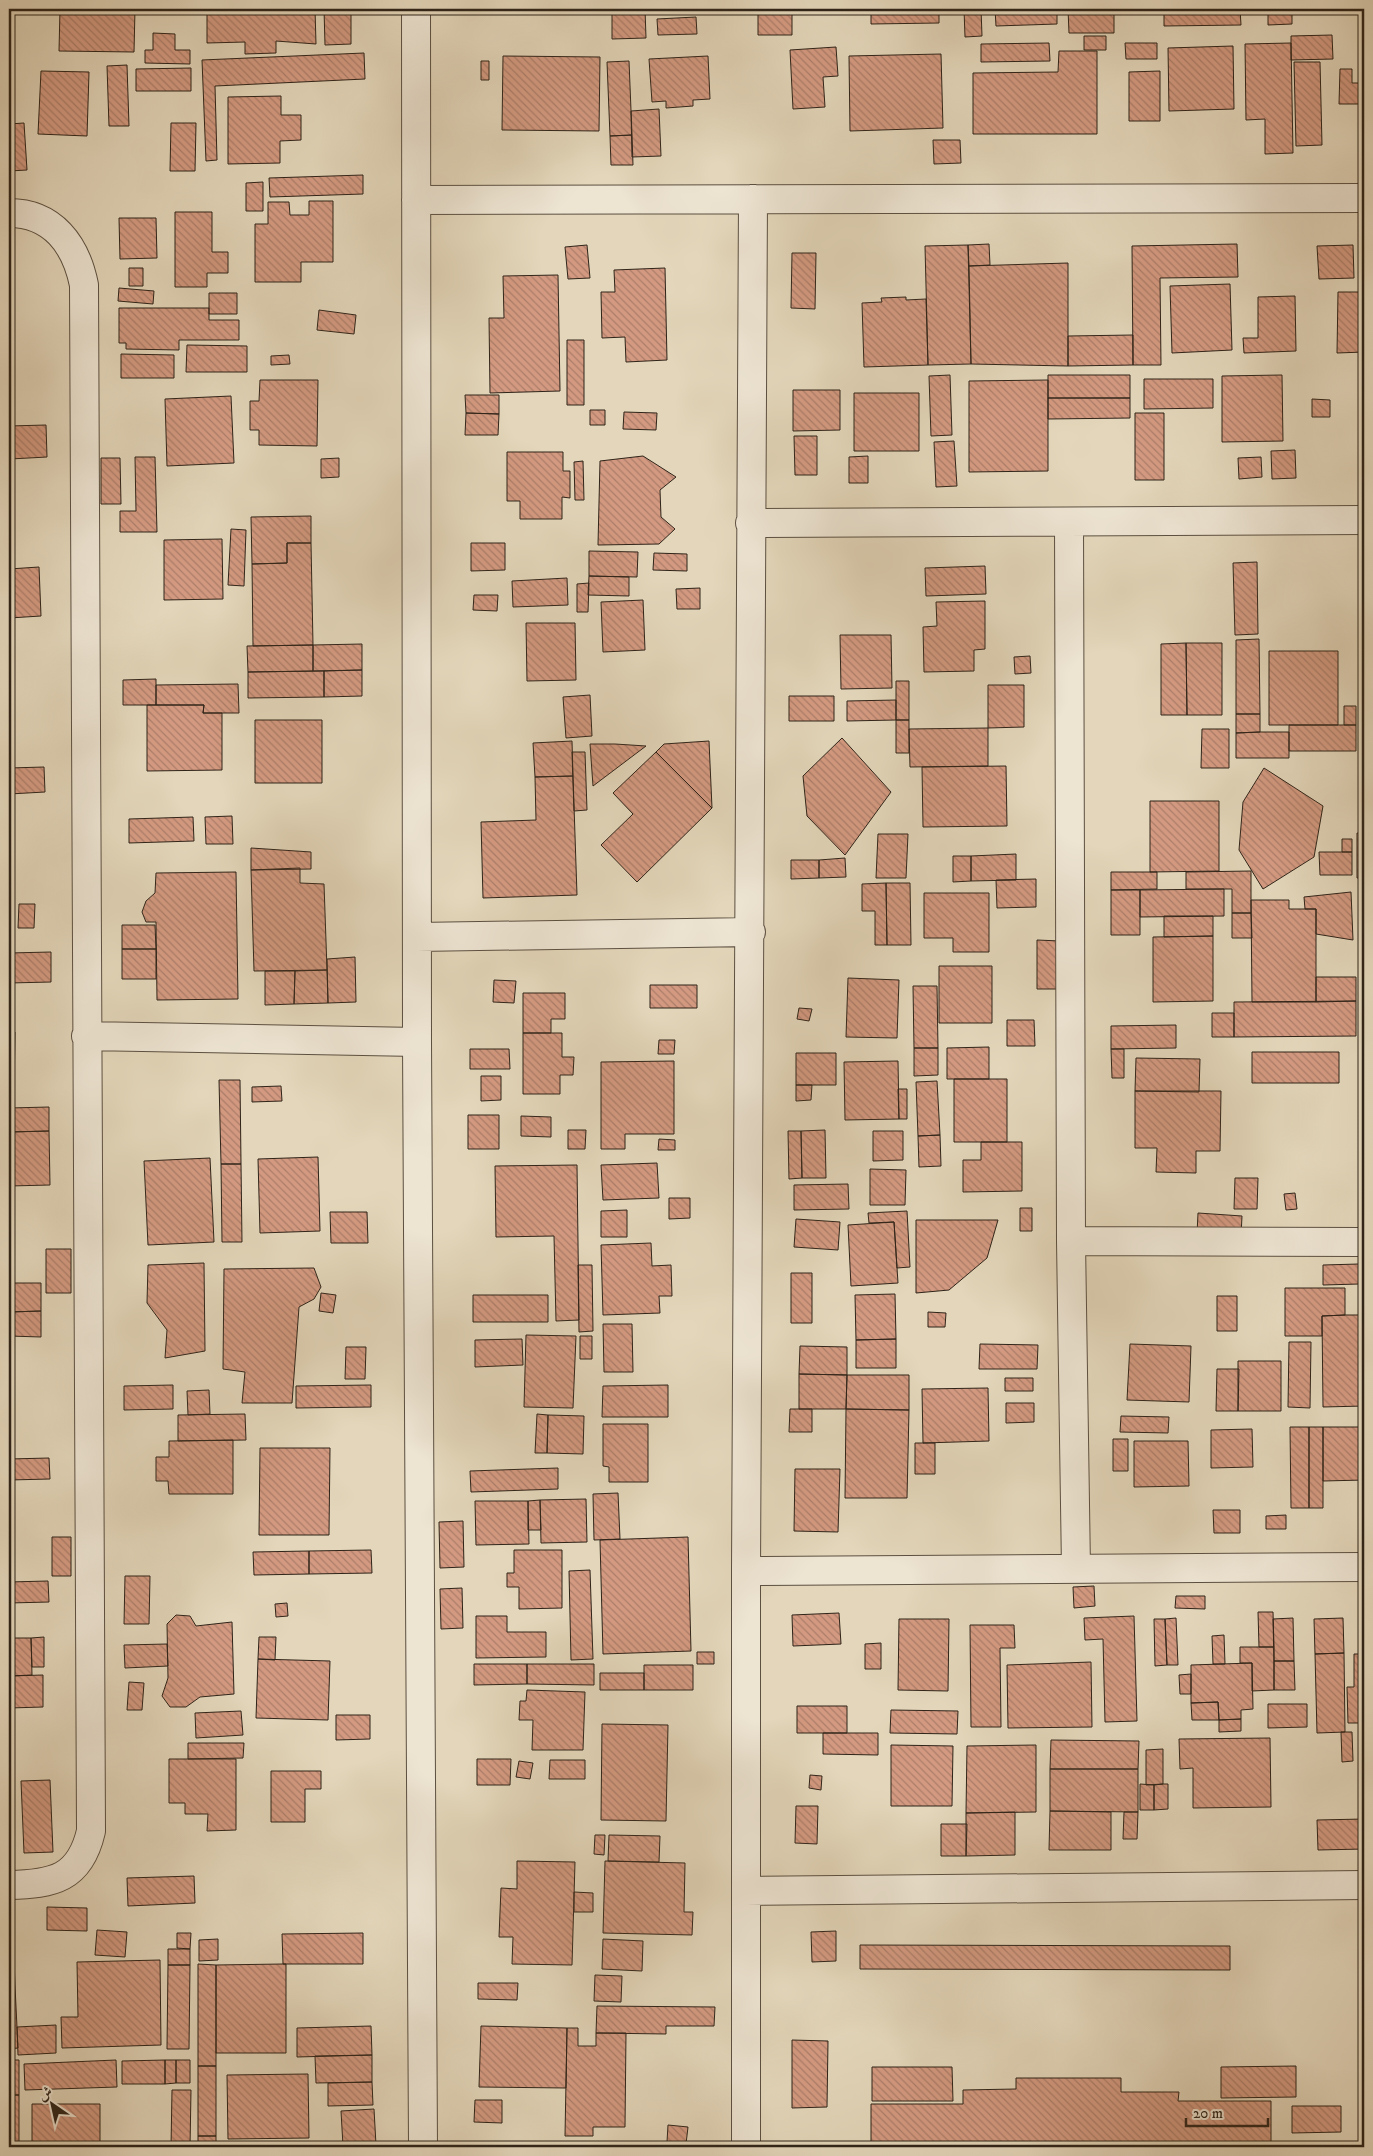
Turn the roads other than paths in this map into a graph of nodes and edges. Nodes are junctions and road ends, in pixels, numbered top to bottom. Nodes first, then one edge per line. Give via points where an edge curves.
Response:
1 (416, 9) edge
2 (1364, 198) edge
3 (753, 199) junction
4 (416, 200) junction
5 (9, 213) edge
6 (1364, 520) edge
7 (1069, 522) junction
8 (750, 523) junction
9 (751, 932) junction
10 (417, 937) junction
11 (86, 1036) junction
12 (417, 1042) junction
13 (1072, 1241) junction
14 (1364, 1242) edge
15 (1364, 1567) edge
16 (1076, 1569) junction
17 (746, 1571) junction
18 (9, 1885) edge
19 (1364, 1885) edge
20 (746, 1891) junction
21 (423, 2147) edge
22 (746, 2147) edge

1 - 4 street
2 - 3 street
3 - 4 street
3 - 8 street
4 - 10 street
5 - 11 street via 40,219 57,230 80,264 84,285
6 - 7 street
7 - 8 street
7 - 13 street
8 - 9 street
9 - 10 street
9 - 17 street
10 - 12 street
11 - 12 street
11 - 18 street via 91,1831 82,1856 64,1875 39,1884
12 - 21 street
13 - 14 street
13 - 16 street
15 - 16 street
16 - 17 street
17 - 20 street
19 - 20 street
20 - 22 street

